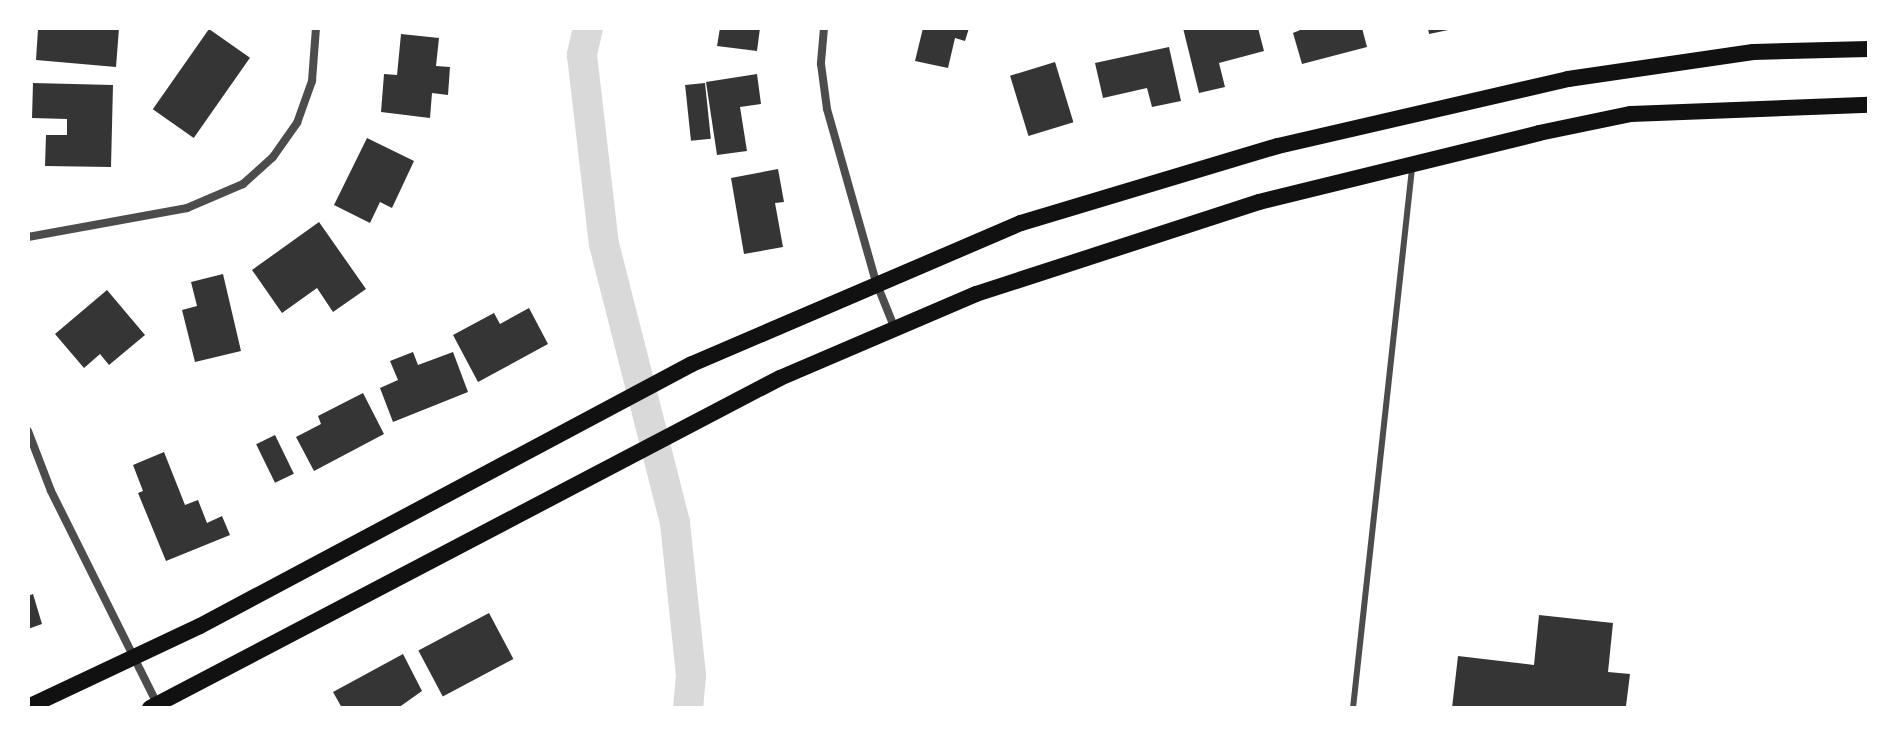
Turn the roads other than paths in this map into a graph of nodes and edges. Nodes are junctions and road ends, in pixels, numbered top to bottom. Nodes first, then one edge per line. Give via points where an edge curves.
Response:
1 (316, 28) edge
2 (824, 28) edge
3 (1869, 49) edge
4 (1869, 105) edge
5 (1412, 164) junction
6 (28, 237) edge
7 (876, 282) junction
8 (895, 330) junction
9 (28, 431) edge
10 (134, 659) junction
11 (28, 707) edge
12 (156, 707) edge
13 (1353, 708) edge

1 - 6 street via 312,81 297,123 273,157 243,184 187,208
2 - 7 street via 821,64 827,109
3 - 7 main road via 1753,52 1660,63 1308,139 1021,223
4 - 5 main road via 1631,114
5 - 8 main road via 1259,202 1146,238 976,294
5 - 13 lane
7 - 8 street
7 - 10 main road via 692,364
8 - 12 main road via 780,378
9 - 10 street via 51,491
10 - 11 main road
10 - 12 street

